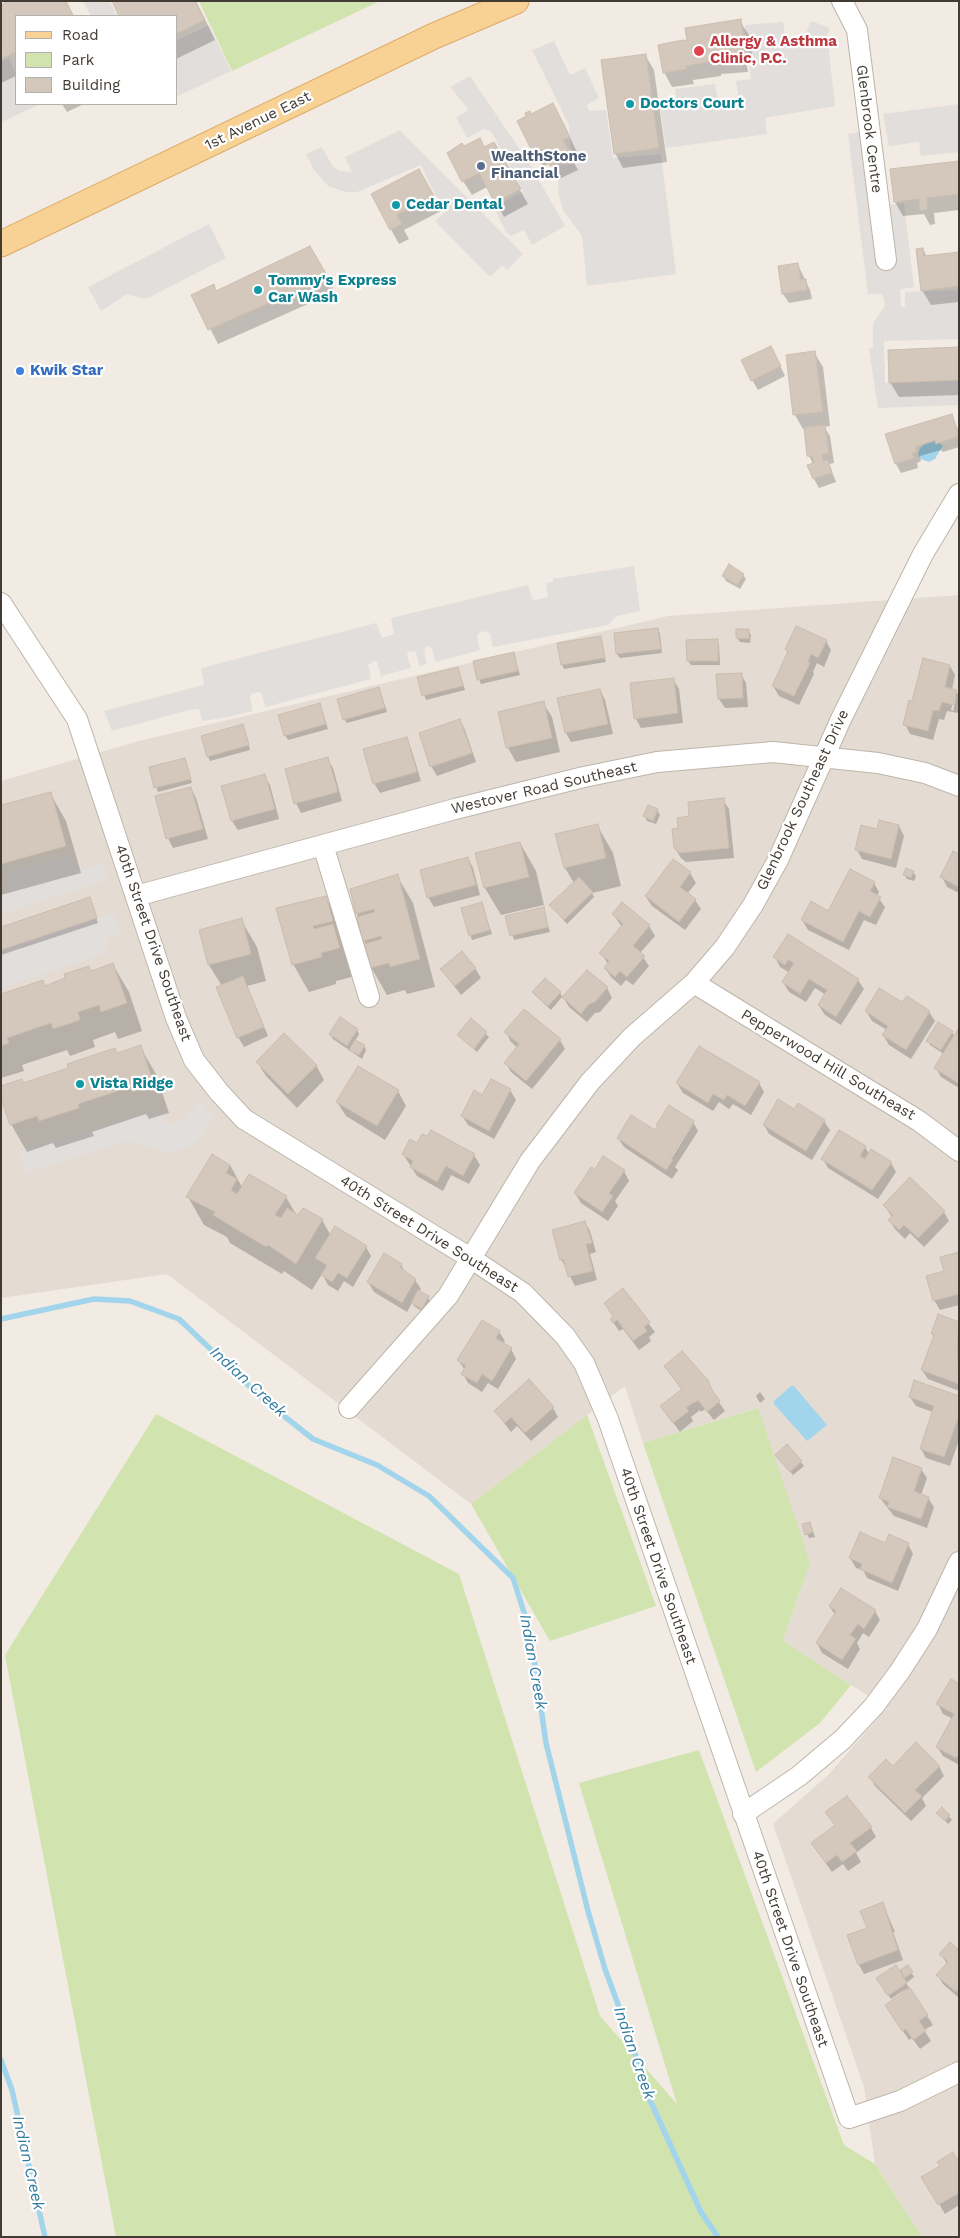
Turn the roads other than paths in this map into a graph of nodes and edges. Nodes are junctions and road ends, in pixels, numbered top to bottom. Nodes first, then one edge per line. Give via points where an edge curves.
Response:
1 (516, 1) edge
2 (842, 1) edge
3 (1, 244) edge
4 (886, 260) dead end
5 (959, 494) edge
6 (1, 603) edge
7 (824, 756) junction
8 (959, 786) edge
9 (323, 846) junction
10 (136, 896) junction
11 (694, 983) junction
12 (368, 997) dead end
13 (959, 1151) edge
14 (472, 1259) junction
15 (349, 1408) dead end
16 (959, 1562) edge
17 (743, 1814) junction
18 (959, 2072) edge

1 - 3 main road, 1st Avenue East via 434,36
2 - 4 street, Glenbrook Centre via 857,30
5 - 7 street, Glenbrook Southeast Drive via 923,554
6 - 10 street, 40th Street Drive Southeast via 77,719
7 - 8 street, Westover Road Southeast via 925,773
7 - 9 street, Westover Road Southeast via 773,752 657,762 584,777
7 - 11 street, Glenbrook Southeast Drive via 778,860 753,905 725,947
9 - 10 street, Westover Road Southeast
9 - 12 street
10 - 14 street, 40th Street Drive Southeast via 176,1018 194,1060 219,1092 244,1118
11 - 13 street, Pepperwood Hill Southeast via 919,1121
11 - 14 street, Glenbrook Southeast Drive via 632,1037 590,1082 530,1161
14 - 15 street, Glenbrook Southeast Drive via 448,1296
14 - 17 street, 40th Street Drive Southeast via 523,1293 565,1336 584,1363 608,1419
16 - 17 street via 927,1629 874,1706 843,1739 799,1776
17 - 18 street, 40th Street Drive Southeast via 849,2118 900,2101

